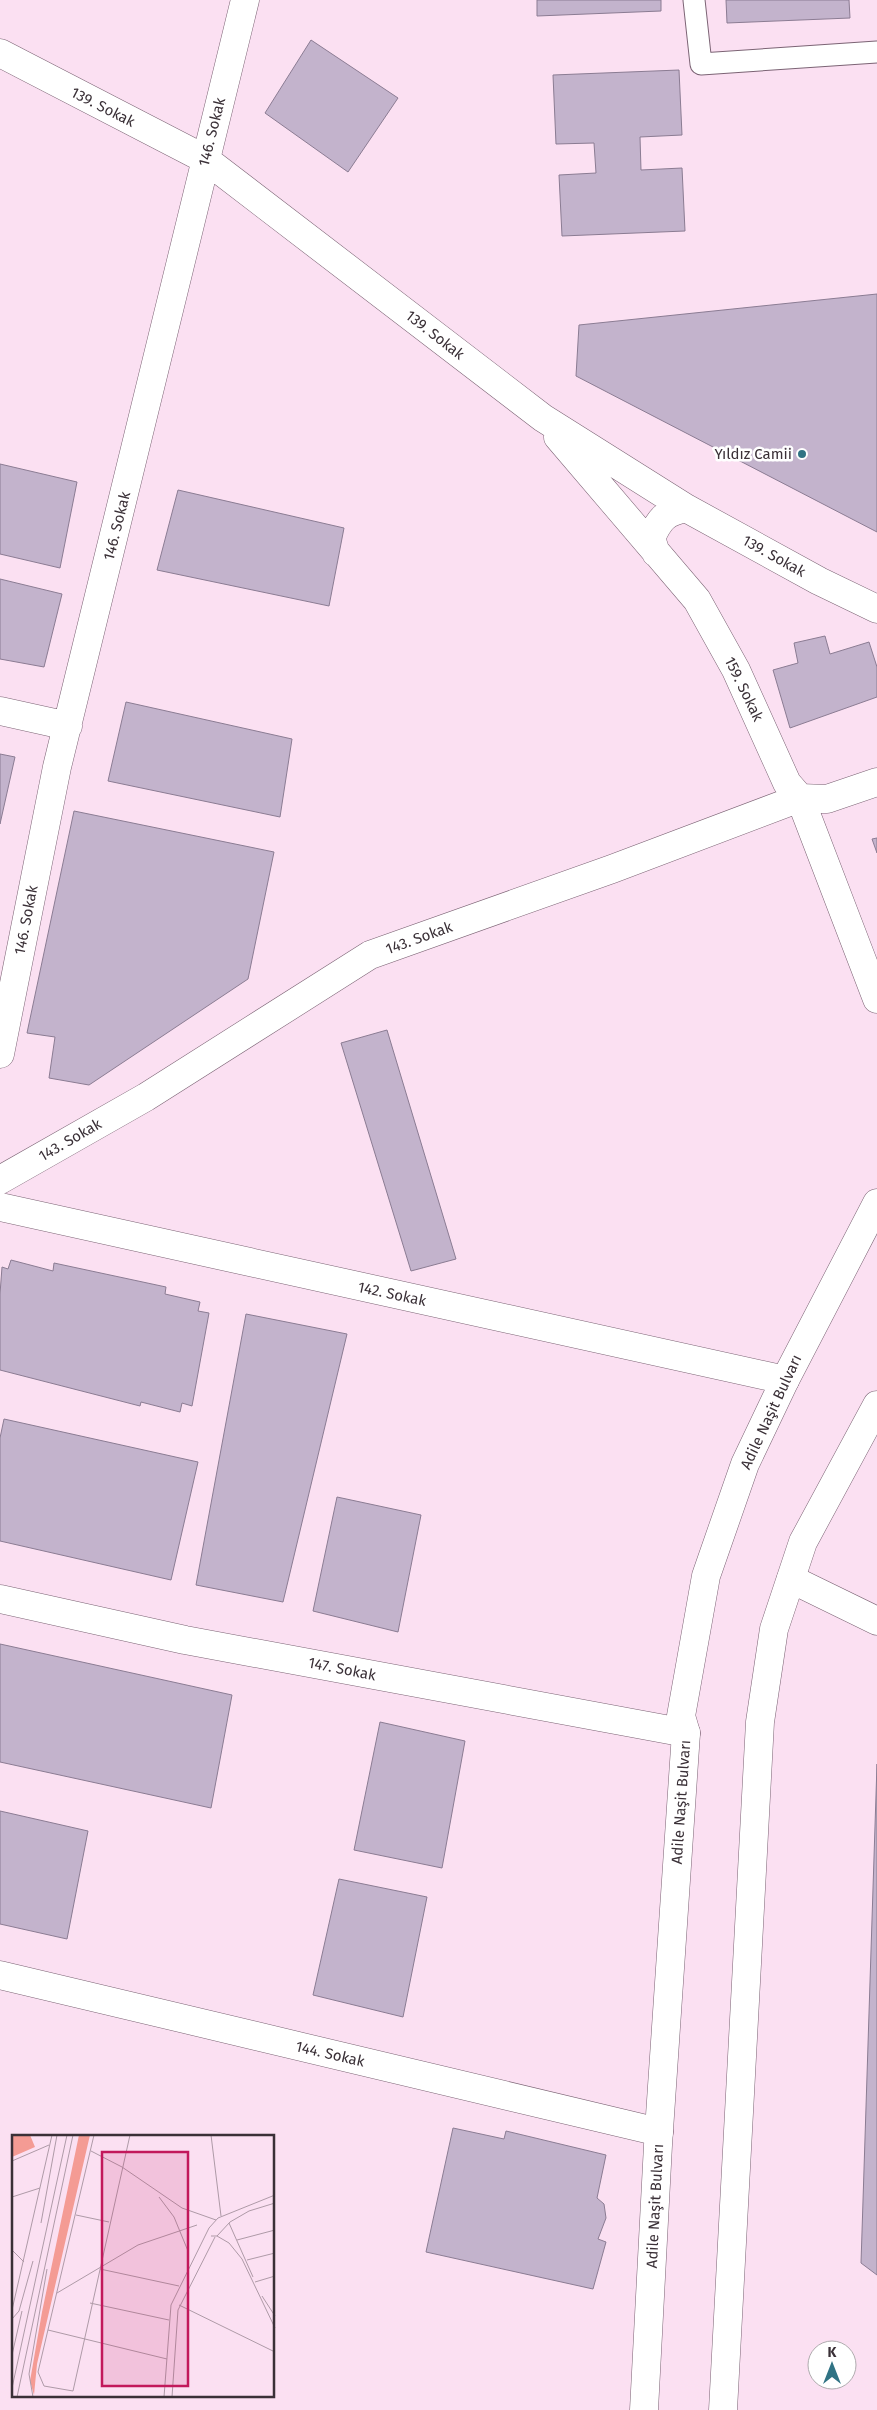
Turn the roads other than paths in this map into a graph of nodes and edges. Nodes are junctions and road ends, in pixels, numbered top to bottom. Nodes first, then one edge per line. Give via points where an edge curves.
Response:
1 (245, 0) edge
2 (694, 0) edge
3 (877, 52) edge
4 (0, 53) edge
5 (206, 159) junction
6 (543, 418) junction
7 (686, 508) junction
8 (656, 553) junction
9 (877, 609) edge
10 (0, 710) edge
11 (68, 726) junction
12 (877, 782) edge
13 (800, 798) junction
14 (877, 999) edge
15 (0, 1054) edge
16 (0, 1180) edge
17 (877, 1203) edge
18 (0, 1207) edge
19 (784, 1380) junction
20 (877, 1405) edge
21 (869, 1439) edge
22 (791, 1579) junction
23 (0, 1599) edge
24 (877, 1621) edge
25 (686, 1733) junction
26 (0, 1975) edge
27 (659, 2132) junction
28 (644, 2410) edge
29 (723, 2410) edge

1 - 5 street, 146. Sokak
2 - 3 lane via 701,64
4 - 5 street, 139. Sokak
5 - 6 street, 139. Sokak
5 - 11 street, 146. Sokak
6 - 7 street, 139. Sokak
6 - 8 street, 159. Sokak
7 - 8 street via 670,511 658,523 651,538
7 - 9 street, 139. Sokak
8 - 13 street, 159. Sokak via 697,600 736,670 787,783
10 - 11 street
11 - 15 street, 146. Sokak via 56,768
12 - 13 street, 143. Sokak via 827,799
13 - 14 street, 159. Sokak
13 - 16 street, 143. Sokak via 370,955 146,1097
17 - 19 street, Adile Naşit Bulvarı
18 - 19 street, 142. Sokak
19 - 25 street, Adile Naşit Bulvarı via 745,1464 706,1576 682,1716
20 - 21 street
21 - 22 street via 803,1542
22 - 24 street
22 - 29 street via 774,1629 760,1722
23 - 25 street, 147. Sokak via 185,1640
25 - 27 street, Adile Naşit Bulvarı
26 - 27 street, 144. Sokak
27 - 28 street, Adile Naşit Bulvarı

